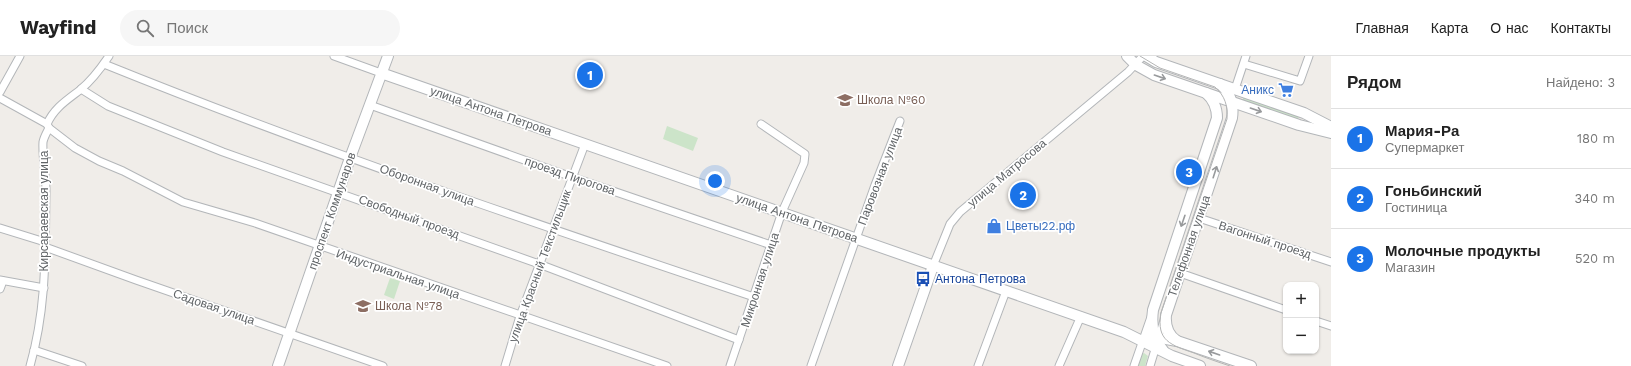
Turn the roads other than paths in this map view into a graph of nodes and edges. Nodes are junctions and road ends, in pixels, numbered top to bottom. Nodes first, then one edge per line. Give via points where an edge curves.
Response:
1 (20, 56) edge
2 (109, 56) edge
3 (334, 56) edge
4 (388, 56) edge
5 (1127, 56) edge
6 (1144, 56) edge
7 (1246, 56) edge
8 (1309, 56) edge
9 (104, 64) junction
10 (1136, 64) junction
11 (1244, 64) junction
12 (381, 73) junction
13 (81, 89) junction
14 (0, 92) edge
15 (1206, 93) junction
16 (1230, 96) junction
17 (0, 98) edge
18 (370, 105) junction
19 (1217, 111) junction
20 (900, 121) dead end
21 (761, 124) dead end
22 (48, 126) junction
23 (1331, 126) edge
24 (1331, 133) edge
25 (585, 144) junction
26 (350, 158) junction
27 (572, 177) junction
28 (338, 192) junction
29 (782, 212) junction
30 (1199, 218) junction
31 (0, 228) edge
32 (552, 230) junction
33 (856, 239) junction
34 (45, 245) junction
35 (771, 245) junction
36 (320, 247) junction
37 (1331, 262) edge
38 (539, 264) junction
39 (933, 266) junction
40 (1180, 273) junction
41 (1, 280) edge
42 (44, 288) junction
43 (0, 289) edge
44 (1006, 291) junction
45 (754, 296) junction
46 (1283, 309) edge
47 (1166, 314) junction
48 (520, 316) junction
49 (1082, 316) junction
50 (1319, 322) edge
51 (1331, 326) edge
52 (289, 334) junction
53 (739, 340) junction
54 (1152, 340) junction
55 (1177, 341) junction
56 (34, 350) junction
57 (30, 366) edge
58 (82, 366) edge
59 (278, 366) edge
60 (382, 366) edge
61 (504, 366) edge
62 (667, 366) edge
63 (730, 366) edge
64 (811, 366) edge
65 (898, 366) edge
66 (978, 366) edge
67 (1059, 366) edge
68 (1134, 366) edge
69 (1150, 366) edge
70 (1200, 366) edge
71 (1251, 366) edge

1 - 14 street
2 - 9 street, Кирсараевская улица
3 - 12 street, улица Антона Петрова
4 - 12 street, проспект Коммунаров
5 - 10 street
6 - 10 street, улица Матросова
6 - 16 street via 1220,84
7 - 11 street, Телефонная улица
8 - 11 street via 1300,81
9 - 13 street, Кирсараевская улица
9 - 26 street, Оборонная улица
10 -> 15 street via 1154,75
10 - 39 street, улица Матросова via 960,212 950,224
11 - 16 street, Телефонная улица
12 - 18 street, проспект Коммунаров
12 - 25 street, улица Антона Петрова
13 - 22 street, Кирсараевская улица via 62,103 51,116
13 - 28 street, Свободный проезд via 108,106
15 - 16 street
15 - 19 street via 1211,97
16 - 19 street
16 - 23 street via 1304,113
16 -> 24 street via 1299,125
30 -> 16 street, Телефонная улица via 1232,118
17 - 22 street, Индустриальная улица
18 - 26 street, проспект Коммунаров
18 - 27 street, проезд Пирогова
19 -> 54 street, Телефонная улица via 1216,125 1153,310
20 - 33 street, Паровозная улица
21 - 29 street, Микронная улица via 805,154 804,163
22 - 34 street, Кирсараевская улица via 44,141
22 - 36 street, Индустриальная улица via 75,148 183,202
25 - 27 street, улица Красный Текстильщик
25 - 29 street, улица Антона Петрова
26 - 28 street, проспект Коммунаров
26 - 32 street, Оборонная улица
27 - 32 street, улица Красный Текстильщик
27 - 35 street, проезд Пирогова
28 - 36 street, проспект Коммунаров
28 - 38 street, Свободный проезд
29 - 33 street, улица Антона Петрова
29 - 35 street, Микронная улица
30 - 37 street, Вагонный проезд
30 - 40 street, Телефонная улица
31 - 34 street, Садовая улица
32 - 38 street, улица Красный Текстильщик
32 - 45 street, Оборонная улица
33 - 39 street, улица Антона Петрова
33 - 64 street, Паровозная улица
34 - 42 street, Кирсараевская улица
34 - 52 street, Садовая улица
35 - 45 street, Микронная улица
36 - 48 street, Индустриальная улица
36 - 52 street, проспект Коммунаров
38 - 48 street, улица Красный Текстильщик
38 - 53 street, Свободный проезд
39 - 44 street, улица Антона Петрова
39 - 65 street, улица Матросова
40 - 46 street
40 - 47 street, Телефонная улица
41 - 42 street
41 - 43 street
42 - 56 street, Кирсараевская улица
44 - 49 street, улица Антона Петрова
44 - 66 street
45 - 53 street, Микронная улица
47 - 54 street, Телефонная улица
47 - 55 street via 1167,329 1170,336
48 - 61 street, улица Красный Текстильщик
48 - 62 street, Индустриальная улица
49 - 54 street, улица Антона Петрова
49 - 67 street
50 - 51 street
52 - 59 street, проспект Коммунаров
52 - 60 street, Садовая улица
53 - 63 street, Микронная улица
54 - 55 street, улица Антона Петрова
54 - 68 street, Телефонная улица
54 - 69 street, Телефонная улица
54 - 70 street, улица Антона Петрова via 1172,356
71 -> 55 street, улица Антона Петрова
56 - 57 street, Кирсараевская улица
56 - 58 street

